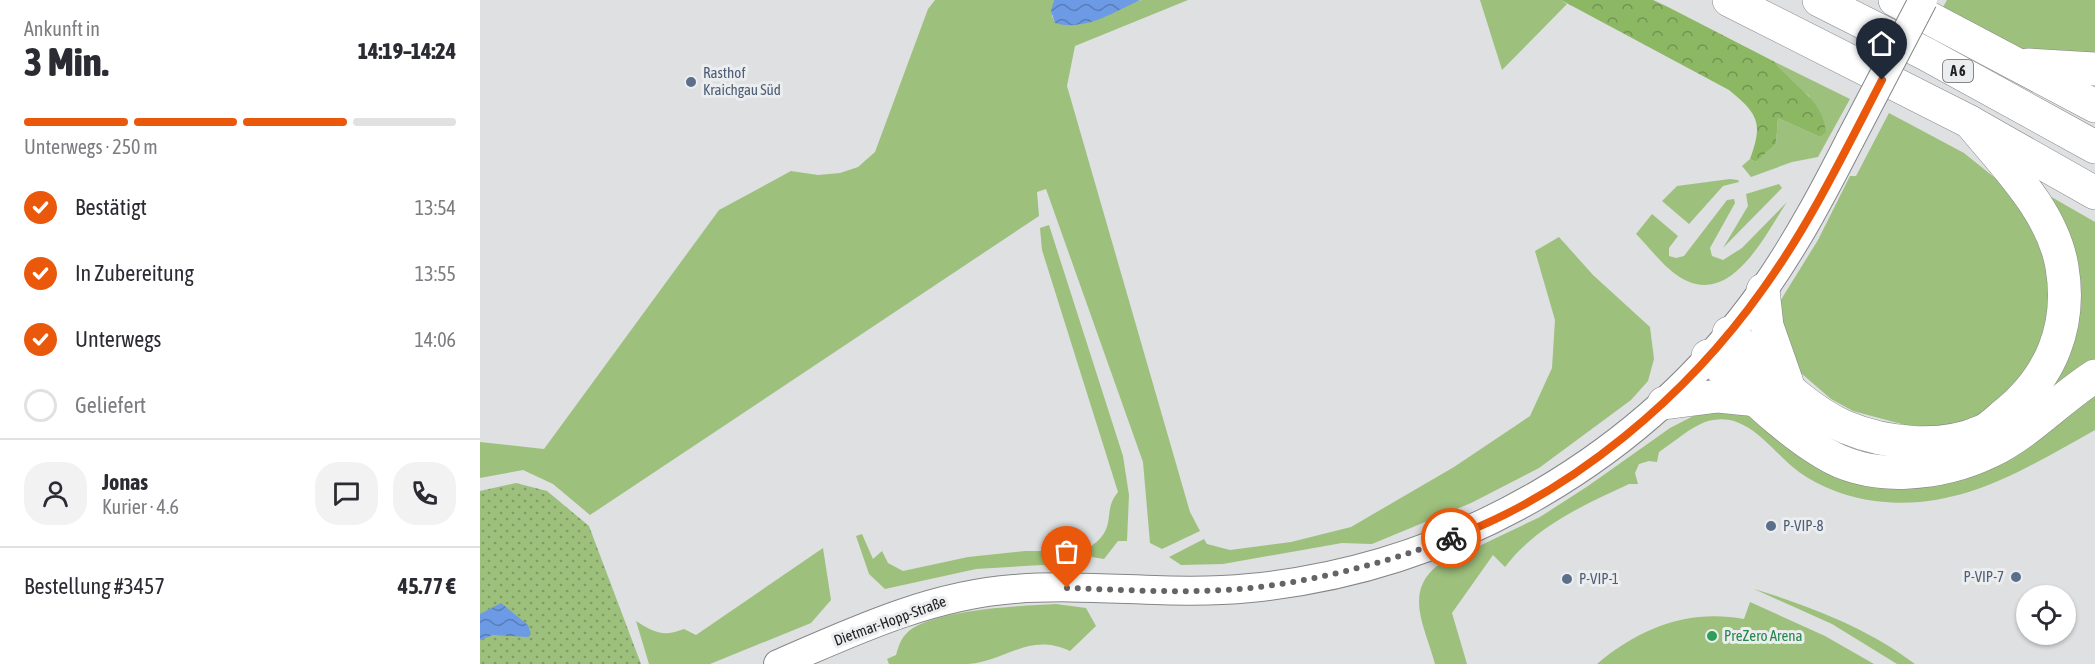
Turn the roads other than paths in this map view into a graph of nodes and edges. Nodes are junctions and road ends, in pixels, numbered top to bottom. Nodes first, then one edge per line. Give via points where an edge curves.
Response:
1 (1729, 0) edge
2 (1819, 0) edge
3 (1894, 0) edge
4 (1923, 0) edge
5 (2019, 65) junction
6 (2095, 69) edge
7 (2095, 106) edge
8 (1971, 122) junction
9 (2095, 147) edge
10 (2095, 193) edge
11 (1763, 290) junction
12 (1718, 344) junction
13 (2095, 376) edge
14 (1788, 387) junction
15 (1758, 400) junction
16 (1664, 403) junction
17 (778, 664) edge

1 - 8 highway
2 - 9 highway, A 6
3 - 5 highway
4 - 11 street, Dietmar-Hopp-Straße, bridge via 1817,204
5 - 6 highway
5 - 7 highway
8 - 10 highway
8 - 14 highway via 2039,212 2062,265 2063,319 2056,347 2039,382 2020,403 1983,431 1946,441 1910,442 1845,427 1818,412
11 - 12 street, Dietmar-Hopp-Straße
11 - 14 highway via 1773,348
12 - 14 highway
12 - 15 highway
12 - 16 street, Dietmar-Hopp-Straße
13 - 15 highway via 1992,450 1956,465 1924,470 1892,472 1857,467 1825,454
15 - 16 highway via 1718,396
16 - 17 street, Dietmar-Hopp-Straße via 1598,457 1530,500 1464,534 1383,562 1311,580 1249,588 1048,587 980,593 912,610

